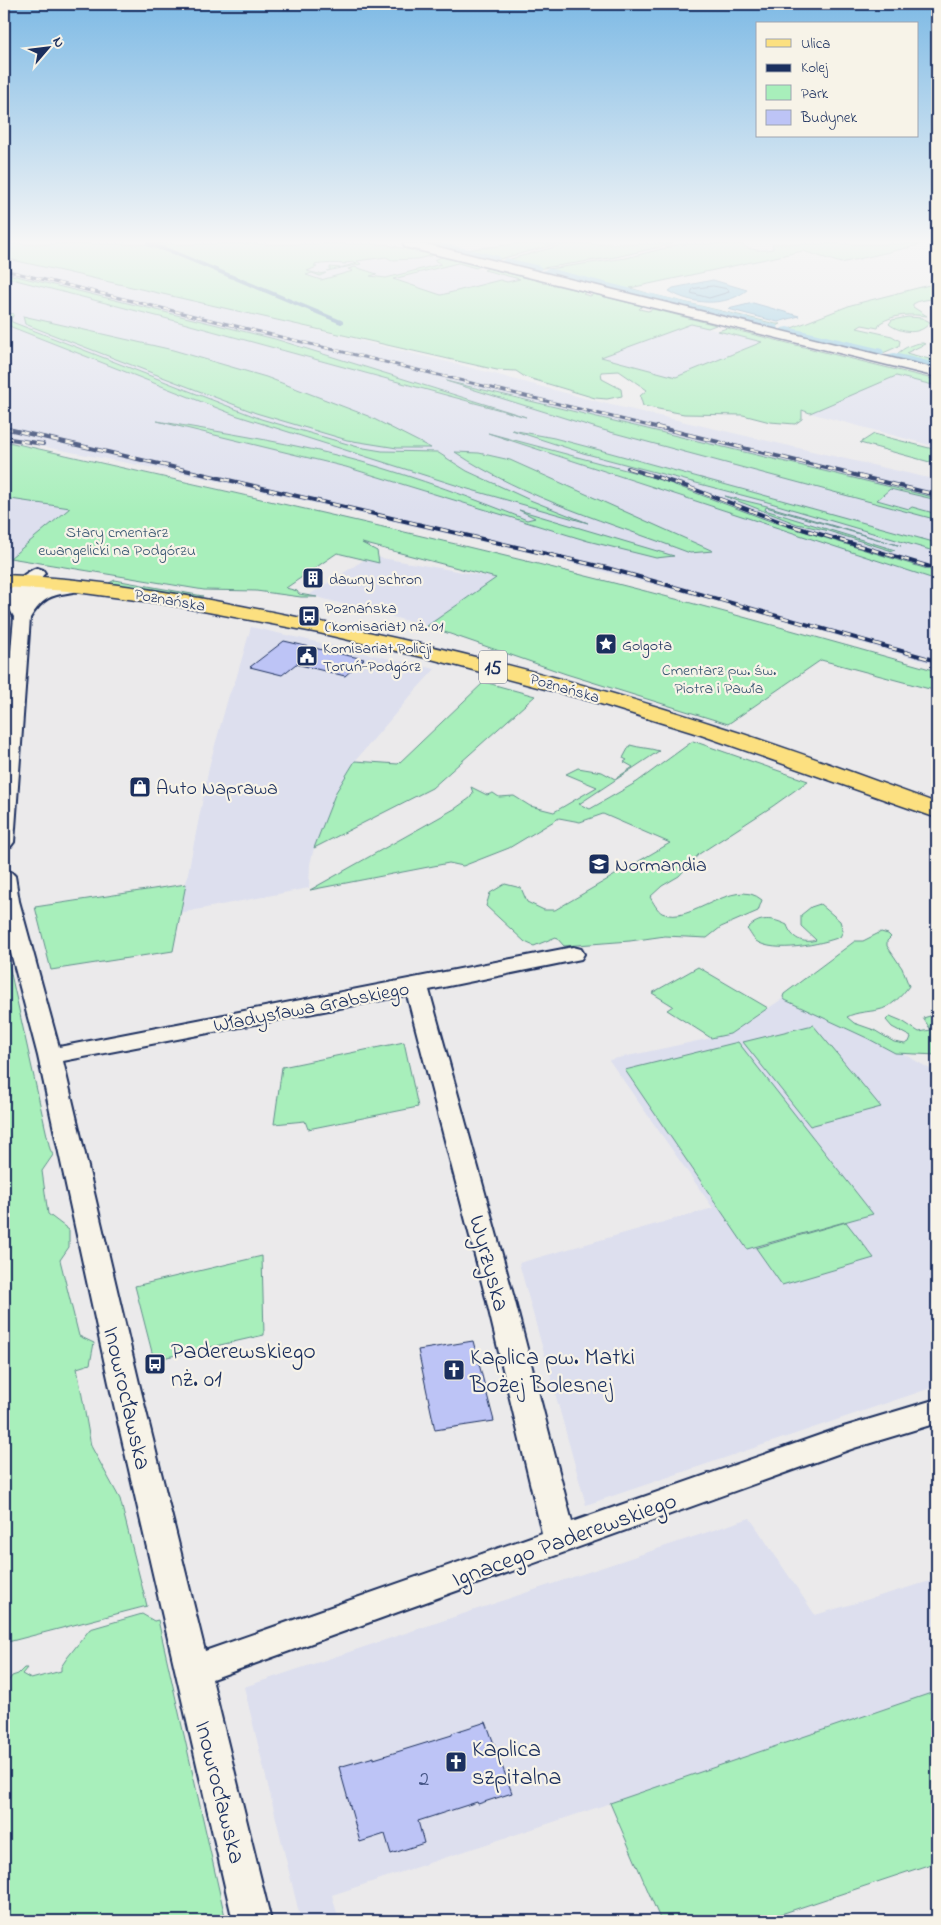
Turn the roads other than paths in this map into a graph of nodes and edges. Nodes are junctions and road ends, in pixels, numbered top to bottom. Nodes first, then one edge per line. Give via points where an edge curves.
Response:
1 (777, 334) edge
2 (937, 373) edge
3 (4, 571) edge
4 (34, 578) junction
5 (4, 581) edge
6 (87, 586) junction
7 (17, 603) edge
8 (937, 811) edge
9 (4, 842) edge
10 (4, 876) edge
11 (572, 954) dead end
12 (416, 986) junction
13 (50, 1056) junction
14 (937, 1411) edge
15 (560, 1540) junction
16 (192, 1671) junction
17 (252, 1921) edge

1 - 2 main road
3 - 4 main road, Poznańska / 15
4 - 5 main road, Poznańska / 15
4 - 6 main road, Poznańska / 15
4 - 7 street via 34,586
6 - 7 street via 46,593
6 - 8 main road, Poznańska / 15 via 314,626 497,668 704,729
7 - 9 street
10 - 13 street, Inowrocławska via 8,902
11 - 12 street, Władysława Grabskiego
12 - 13 street, Władysława Grabskiego
12 - 15 street, Wyrzyska via 492,1268
13 - 16 street, Inowrocławska
14 - 15 street, Ignacego Paderewskiego via 862,1434
15 - 16 street, Ignacego Paderewskiego
16 - 17 street, Inowrocławska

